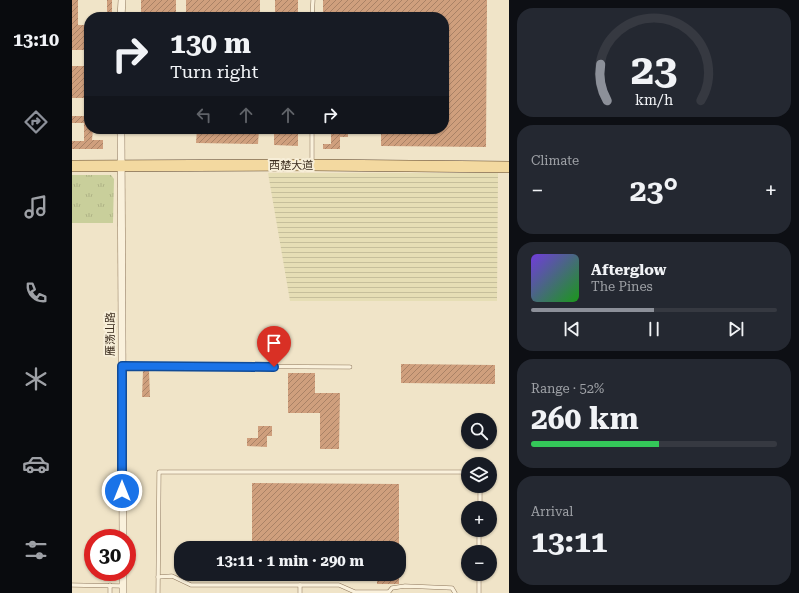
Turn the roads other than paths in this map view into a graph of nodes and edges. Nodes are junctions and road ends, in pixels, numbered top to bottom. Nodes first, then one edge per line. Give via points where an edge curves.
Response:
1 (122, 0) edge
2 (312, 0) edge
3 (122, 12) edge
4 (312, 12) edge
5 (121, 134) edge
6 (312, 134) edge
7 (312, 165) junction
8 (72, 166) edge
9 (120, 166) junction
10 (509, 167) edge
11 (122, 366) junction
12 (350, 367) dead end
13 (461, 472) edge
14 (123, 529) edge
15 (158, 577) junction
16 (479, 581) edge
17 (72, 585) edge
18 (110, 585) junction
19 (300, 585) junction
20 (123, 589) edge
21 (110, 593) edge
22 (158, 593) edge
23 (300, 593) edge
24 (388, 593) edge
25 (455, 593) edge
26 (479, 593) edge

1 - 3 street
2 - 4 lane
5 - 9 street, 雁荡山路
6 - 7 lane
7 - 9 main road, 西楚大道
7 - 10 main road, 西楚大道
8 - 9 main road, 西楚大道
9 - 11 street, 雁荡山路
11 - 12 lane
11 - 14 street, 雁荡山路
13 - 15 lane via 159,472
15 - 19 lane via 172,576 191,585
15 - 22 lane
16 - 26 lane
17 - 18 lane
18 - 20 lane
18 - 21 lane
19 - 23 lane
19 - 24 lane via 339,585 354,592
24 - 25 lane via 392,588 416,586 452,588

